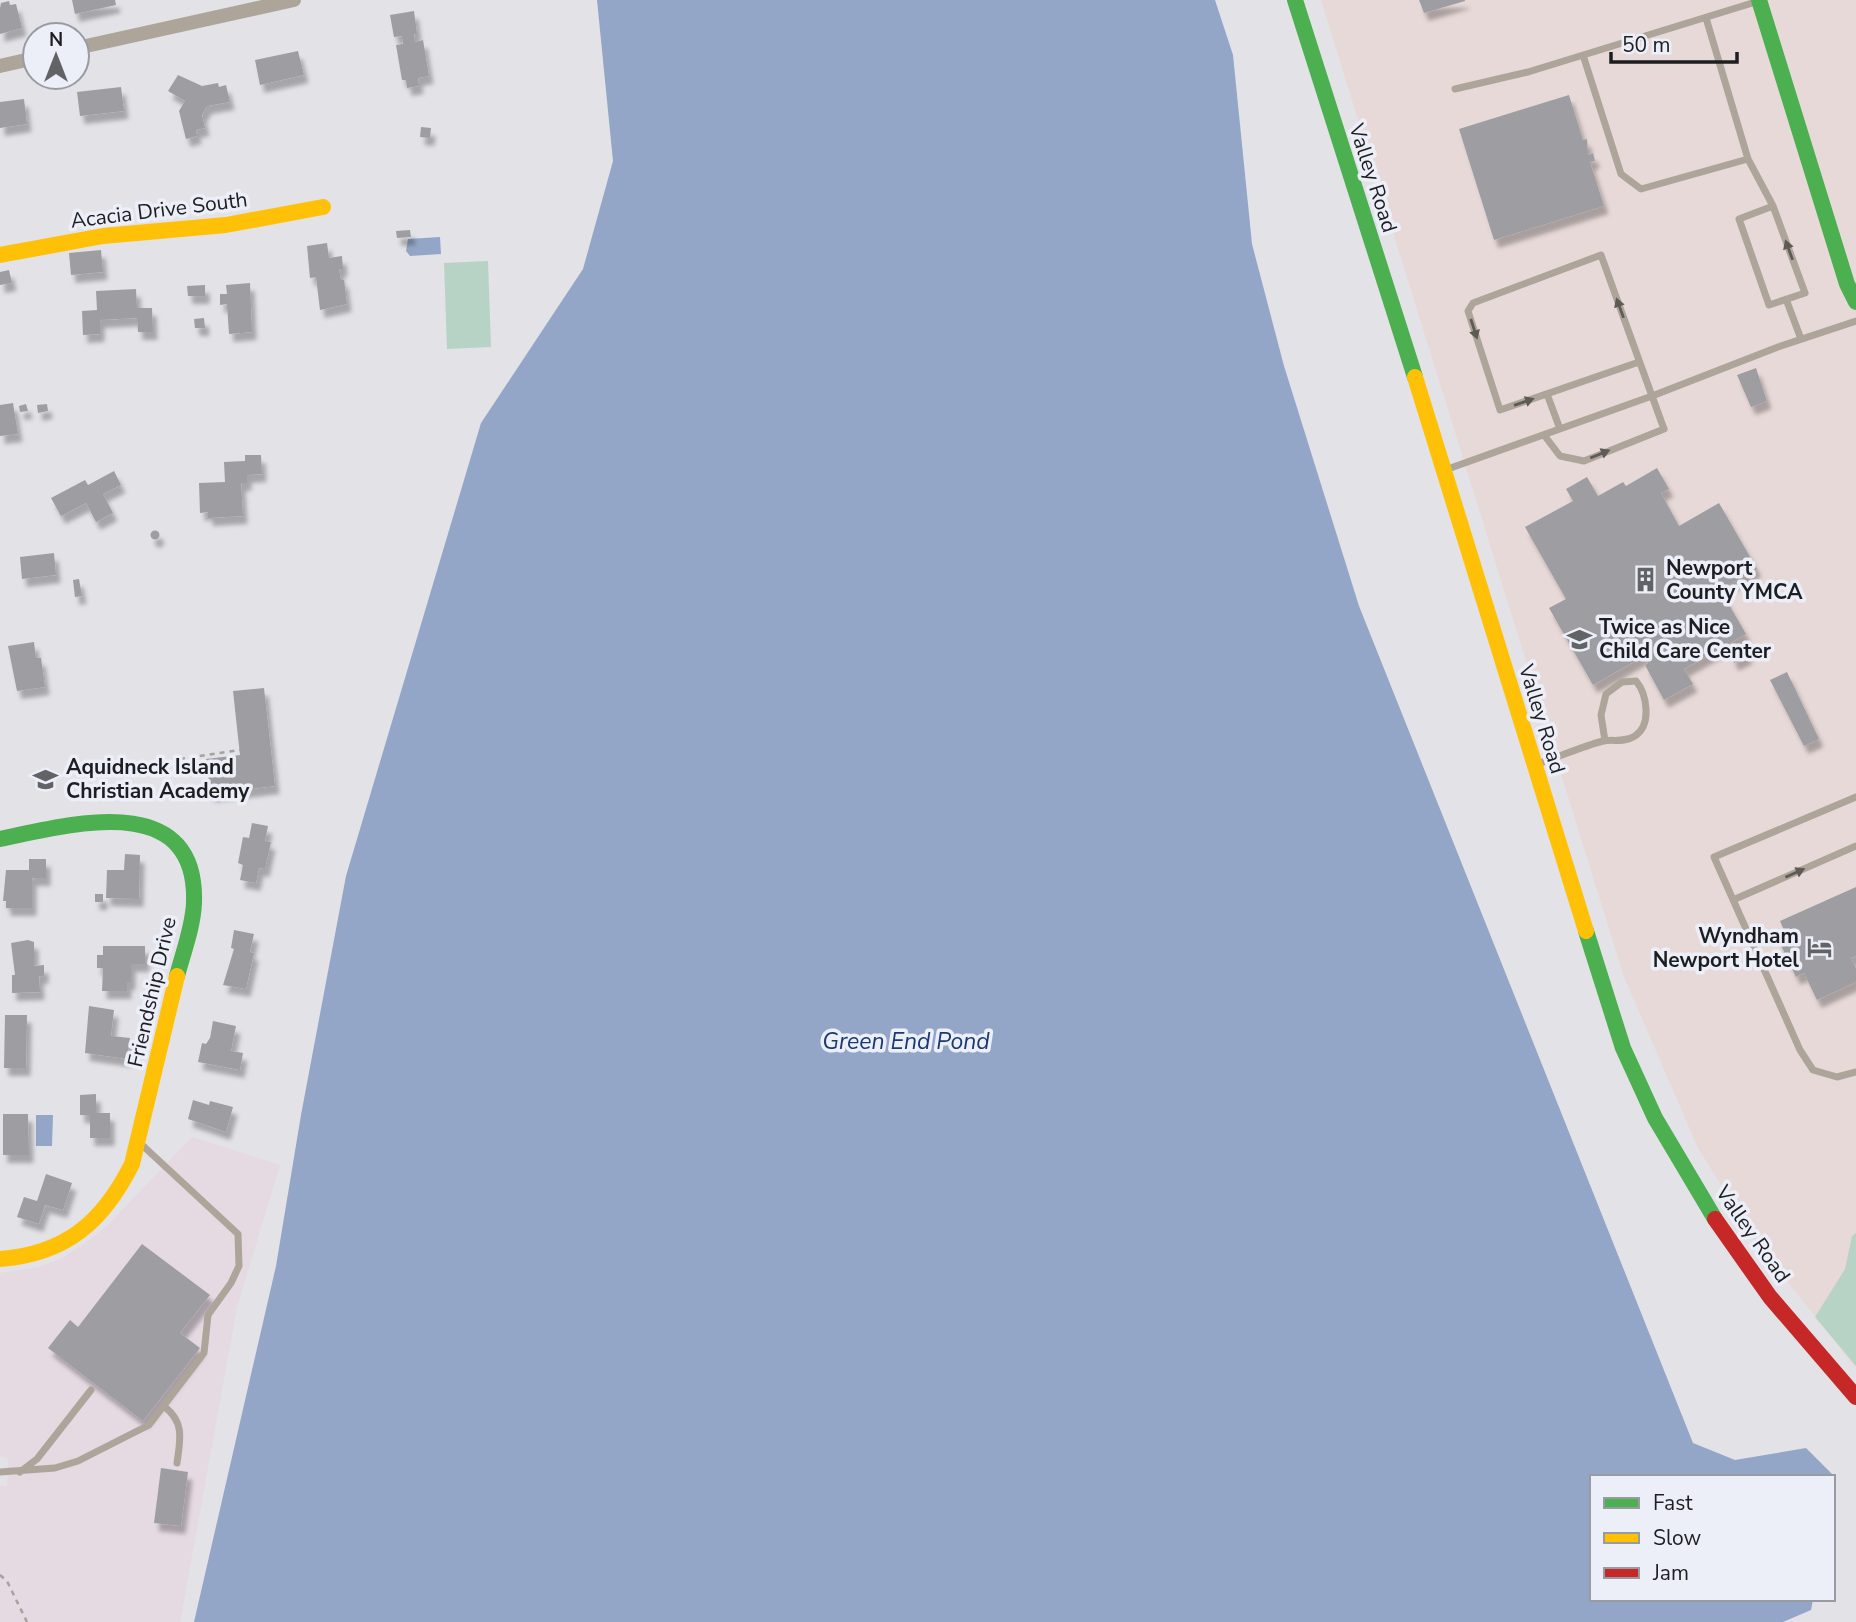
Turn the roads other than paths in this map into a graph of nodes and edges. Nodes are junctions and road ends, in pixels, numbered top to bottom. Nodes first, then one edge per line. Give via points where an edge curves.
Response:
1 (294, 0) edge
2 (1295, 0) edge
3 (1760, 0) edge
4 (1706, 18) junction
5 (91, 45) edge
6 (1583, 55) junction
7 (21, 61) edge
8 (0, 66) edge
9 (1455, 89) dead end
10 (1748, 159) junction
11 (1773, 206) junction
12 (323, 207) dead end
13 (0, 255) edge
14 (1786, 299) junction
15 (1856, 302) edge
16 (1856, 321) edge
17 (1801, 339) junction
18 (1639, 362) junction
19 (1547, 394) junction
20 (1652, 396) junction
21 (1560, 429) junction
22 (1545, 435) junction
23 (1444, 470) junction
24 (1605, 741) junction
25 (1533, 765) junction
26 (1856, 797) edge
27 (0, 839) edge
28 (1856, 846) edge
29 (1733, 900) junction
30 (1856, 1072) edge
31 (138, 1141) junction
32 (0, 1259) edge
33 (91, 1390) dead end
34 (1856, 1397) edge
35 (165, 1407) junction
36 (177, 1464) dead end
37 (0, 1472) edge
38 (19, 1472) junction

1 - 5 street
2 - 23 main road, Valley Road
3 - 4 lane
3 - 15 main road
4 - 6 lane
4 - 10 lane
6 - 9 lane
6 - 10 lane via 1621,174 1641,189
7 - 8 street
10 - 11 lane
14 -> 11 lane via 1805,293
11 - 14 lane via 1739,219 1769,305
12 - 13 main road, Acacia Drive South via 226,225 103,236
14 - 17 lane
16 - 17 lane
17 - 20 lane
18 - 19 lane
18 -> 19 lane via 1601,255 1473,303 1468,312 1500,410
18 - 20 lane
19 - 21 lane
20 - 21 lane
22 -> 20 lane via 1560,456 1584,461 1664,429
21 - 22 lane
22 - 23 lane
23 - 25 main road, Valley Road
24 - 24 lane via 1636,736 1643,727 1647,707 1636,681 1622,682 1606,694 1601,715
24 - 25 lane
25 - 34 main road, Valley Road via 1623,1048 1655,1118 1740,1258
26 - 29 lane via 1714,857
27 - 31 main road, Friendship Drive via 103,820 131,820 162,832 184,857 195,890 193,912
29 -> 28 lane
29 - 30 lane via 1813,1070 1837,1077
31 - 32 main road, Friendship Drive via 124,1183 93,1220 55,1248
31 - 35 lane via 221,1214 238,1234 241,1250 231,1283 208,1315 204,1353
33 - 38 lane via 37,1459
35 - 36 lane via 181,1430
35 - 38 lane via 149,1425 78,1461
37 - 38 lane

